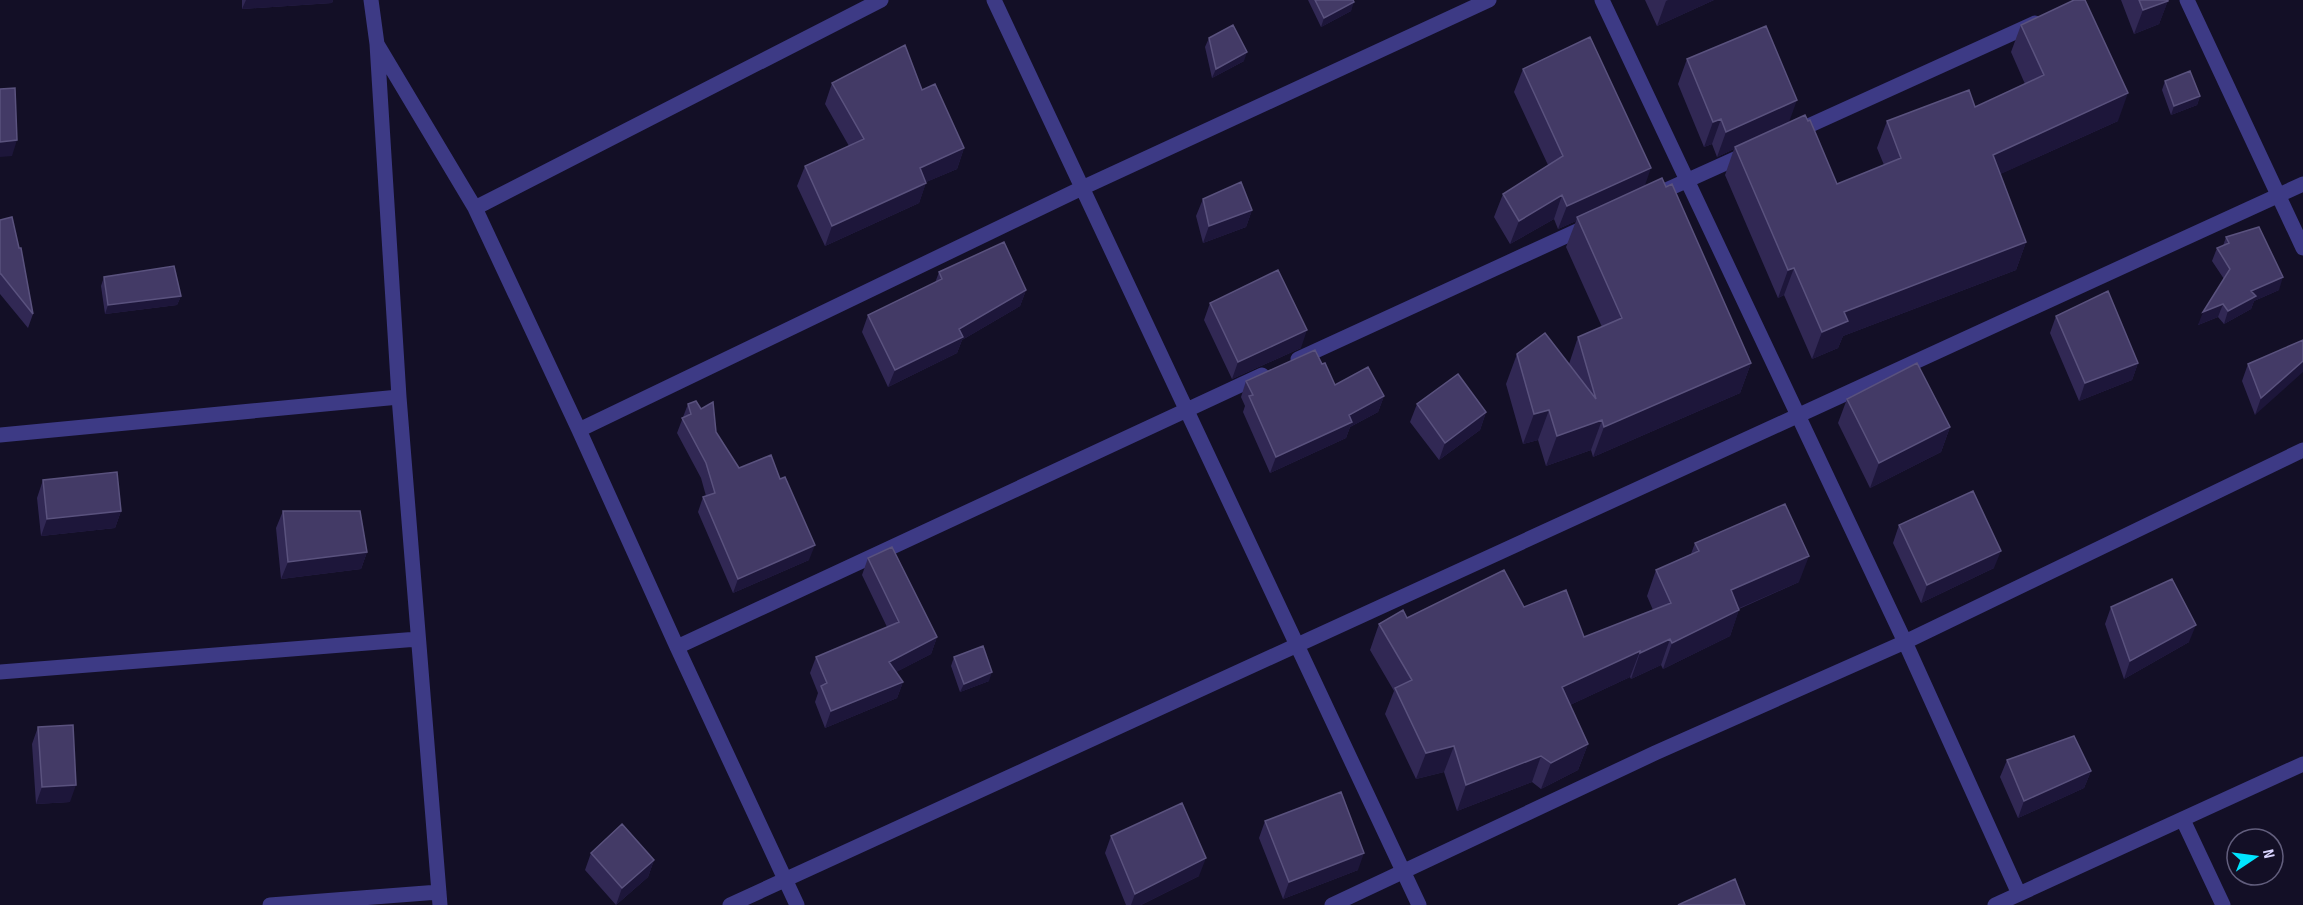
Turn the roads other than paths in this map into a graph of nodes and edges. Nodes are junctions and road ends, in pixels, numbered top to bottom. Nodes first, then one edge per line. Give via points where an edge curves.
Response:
1 (371, 0) edge
2 (881, 0) edge
3 (994, 0) edge
4 (1489, 0) edge
5 (1602, 0) edge
6 (2187, 0) edge
7 (2044, 20) edge
8 (377, 44) junction
9 (1785, 136) edge
10 (1763, 146) edge
11 (1688, 180) junction
12 (2303, 183) edge
13 (1082, 188) junction
14 (2278, 195) junction
15 (1644, 200) edge
16 (475, 208) junction
17 (1600, 220) edge
18 (2303, 248) edge
19 (399, 397) junction
20 (1187, 410) junction
21 (1797, 415) junction
22 (579, 430) junction
23 (0, 435) edge
24 (2303, 450) edge
25 (418, 639) junction
26 (1905, 642) junction
27 (1298, 645) junction
28 (677, 647) junction
29 (0, 672) edge
30 (2303, 764) edge
31 (2183, 820) junction
32 (1405, 871) junction
33 (786, 879) junction
34 (2019, 894) junction
35 (439, 898) edge
36 (270, 905) edge
37 (730, 905) edge
38 (797, 905) edge
39 (1332, 905) edge
40 (1419, 905) edge
41 (1995, 905) edge
42 (2223, 905) edge

1 - 8 street
2 - 16 street
3 - 13 street
4 - 13 street
5 - 11 street
6 - 14 street
7 - 9 street
8 - 16 street
8 - 19 street
10 - 11 street
11 - 15 street
11 - 21 street
12 - 14 street
13 - 20 street
13 - 22 street
14 - 18 street
14 - 21 street
16 - 22 street
17 - 20 street
19 - 23 street
19 - 25 street
20 - 27 street
20 - 28 street
21 - 26 street
21 - 27 street
22 - 28 street
24 - 26 street
25 - 29 street
25 - 35 street
26 - 32 street via 1655,753
26 - 34 street
27 - 32 street
27 - 33 street
28 - 33 street
30 - 31 street
31 - 34 street
31 - 42 street
32 - 39 street
32 - 40 street
33 - 37 street
33 - 38 street
34 - 41 street
35 - 36 street

